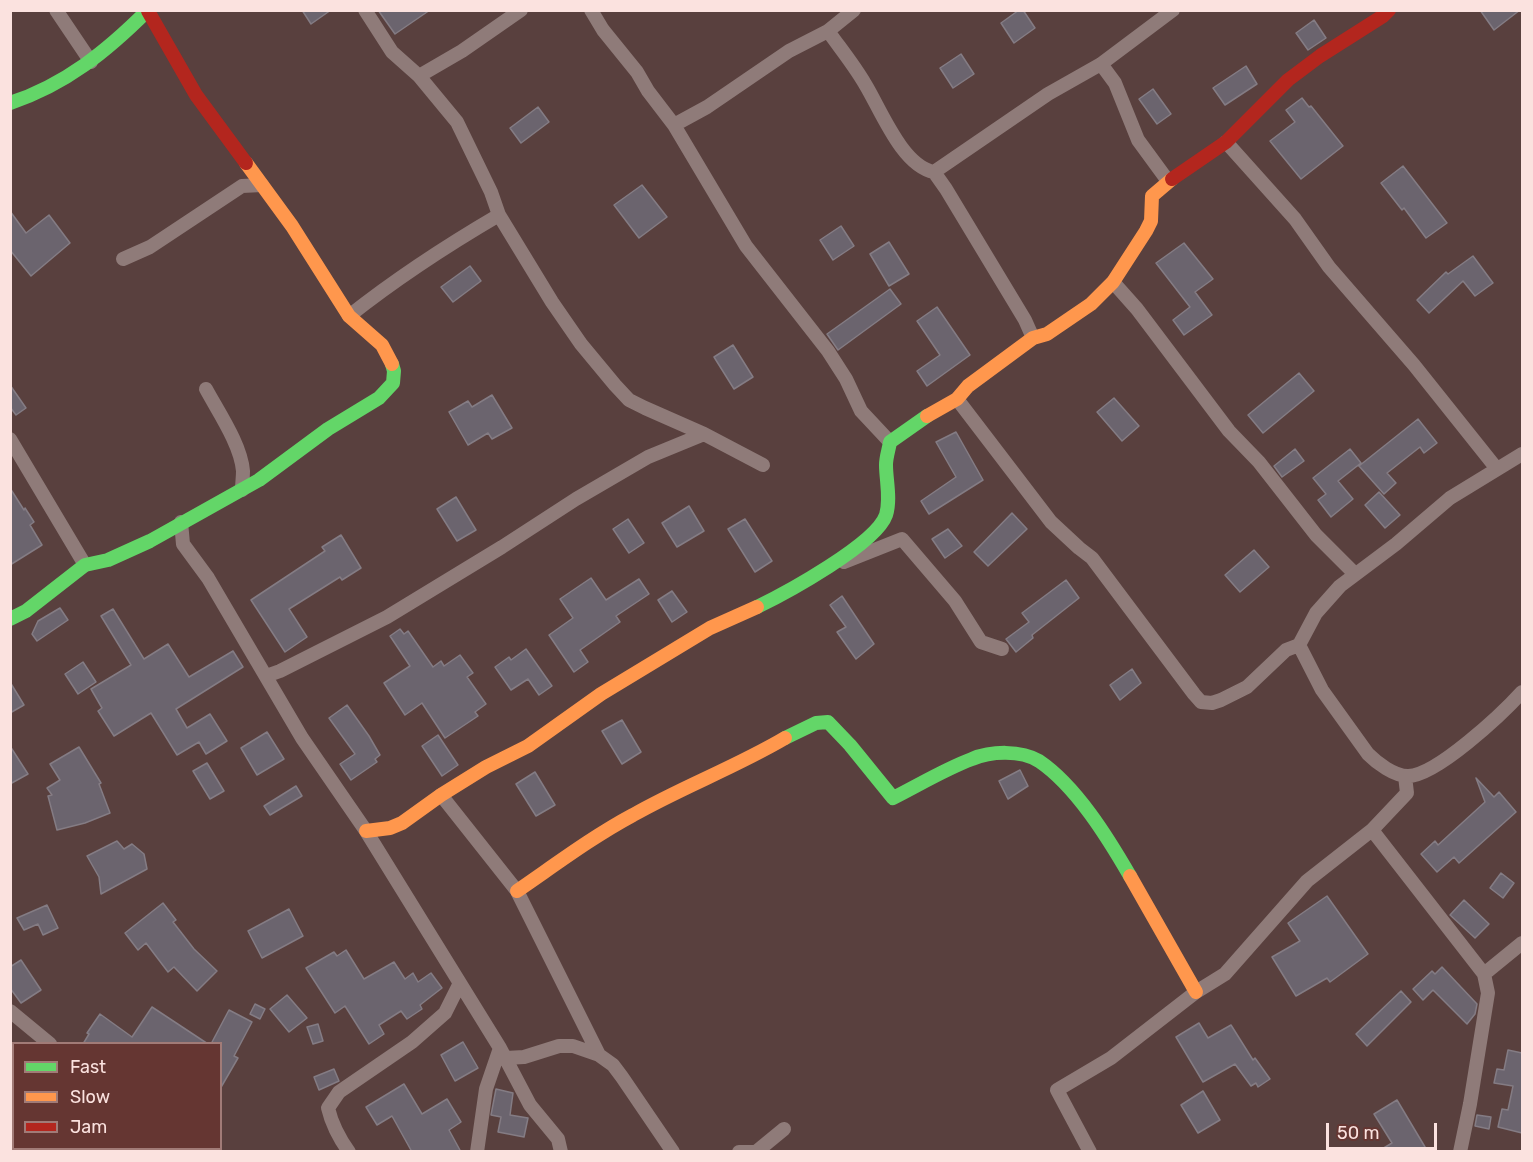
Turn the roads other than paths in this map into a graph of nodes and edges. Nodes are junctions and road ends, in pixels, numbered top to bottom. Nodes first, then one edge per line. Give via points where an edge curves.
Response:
1 (56, 10) edge
2 (365, 10) edge
3 (521, 10) edge
4 (591, 10) edge
5 (854, 10) edge
6 (1173, 10) edge
7 (1389, 10) edge
8 (148, 11) edge
9 (828, 31) junction
10 (91, 62) junction
11 (1101, 64) junction
12 (419, 76) junction
13 (10, 103) edge
14 (674, 125) junction
15 (1226, 142) junction
16 (247, 164) junction
17 (934, 172) junction
18 (1168, 182) junction
19 (262, 185) junction
20 (242, 186) junction
21 (499, 215) junction
22 (123, 259) dead end
23 (1113, 282) junction
24 (349, 316) junction
25 (1033, 338) junction
26 (206, 390) dead end
27 (957, 399) junction
28 (704, 434) junction
29 (10, 439) edge
30 (890, 442) junction
31 (1522, 454) edge
32 (763, 465) dead end
33 (1497, 469) junction
34 (243, 470) junction
35 (259, 480) junction
36 (242, 490) junction
37 (181, 522) junction
38 (150, 541) junction
39 (183, 544) junction
40 (85, 565) junction
41 (825, 569) junction
42 (1355, 574) junction
43 (10, 619) edge
44 (1299, 645) junction
45 (1002, 649) dead end
46 (266, 676) junction
47 (1522, 692) edge
48 (1405, 776) junction
49 (441, 795) junction
50 (1372, 830) junction
51 (366, 831) junction
52 (517, 891) junction
53 (1522, 943) edge
54 (1484, 974) junction
55 (459, 985) junction
56 (1196, 992) junction
57 (10, 1011) edge
58 (48, 1042) edge
59 (503, 1053) junction
60 (599, 1055) junction
61 (784, 1129) dead end
62 (350, 1152) edge
63 (477, 1152) edge
64 (561, 1152) edge
65 (673, 1152) edge
66 (739, 1152) edge
67 (755, 1152) edge
68 (1090, 1152) edge
69 (1460, 1152) edge

1 - 10 street
2 - 12 street via 392,52
3 - 12 street
4 - 14 street
5 - 9 street
6 - 11 street
7 - 15 street via 1288,80
8 - 10 street
8 - 16 street via 196,95
9 - 14 street via 789,51
9 - 17 street via 909,156 924,170
10 - 13 street
11 - 17 street via 1048,94
11 - 18 street via 1115,83 1138,140
12 - 21 street via 457,122
14 - 30 street via 746,246 828,351 861,411
15 - 18 street
15 - 33 street via 1294,219 1329,267
16 - 19 street
16 - 20 street
17 - 25 street
18 - 23 street via 1152,196 1151,221
19 - 20 street
19 - 24 street
20 - 22 street via 150,247
21 - 24 street via 440,249
21 - 28 street via 557,310 629,400
23 - 25 street via 1067,322
23 - 42 street via 1316,536
24 - 35 street via 382,345 394,371 393,383 379,398 328,429
25 - 27 street via 968,386
26 - 34 street via 230,434
27 - 30 street
27 - 44 street via 1051,522 1092,558 1201,702 1212,703 1246,687 1286,650
28 - 32 street
28 - 46 street via 648,457 387,616
29 - 40 street
30 - 41 street via 886,516 872,535
31 - 33 street
33 - 42 street via 1450,498
34 - 35 street
34 - 36 street
35 - 36 street
36 - 37 street
37 - 38 street
37 - 39 street
38 - 39 street
38 - 40 street via 108,560
39 - 46 street via 208,578
40 - 43 street via 36,604
41 - 45 street via 902,539 955,601 981,642
41 - 49 street via 783,594 710,628 601,694 528,746
42 - 44 street via 1316,613
44 - 48 street via 1322,690 1368,754
46 - 51 street via 302,738
47 - 48 street via 1485,728 1426,772
48 - 50 street via 1407,793
49 - 51 street via 402,823
49 - 52 street
50 - 54 street
50 - 56 street via 1307,881 1226,974
51 - 55 street
52 - 56 street via 624,820 823,721 839,733 893,798 973,758 1007,752 1037,760 1062,780 1107,836
52 - 60 street
53 - 54 street
54 - 69 street via 1488,993
55 - 59 street
55 - 62 street via 445,1013 331,1101 331,1121
56 - 68 street via 1111,1058 1057,1090
57 - 58 street
59 - 60 street via 524,1057 559,1046 573,1046
59 - 63 street via 486,1089
59 - 64 street via 530,1105 558,1139
60 - 65 street via 613,1065
61 - 67 street
66 - 67 street

